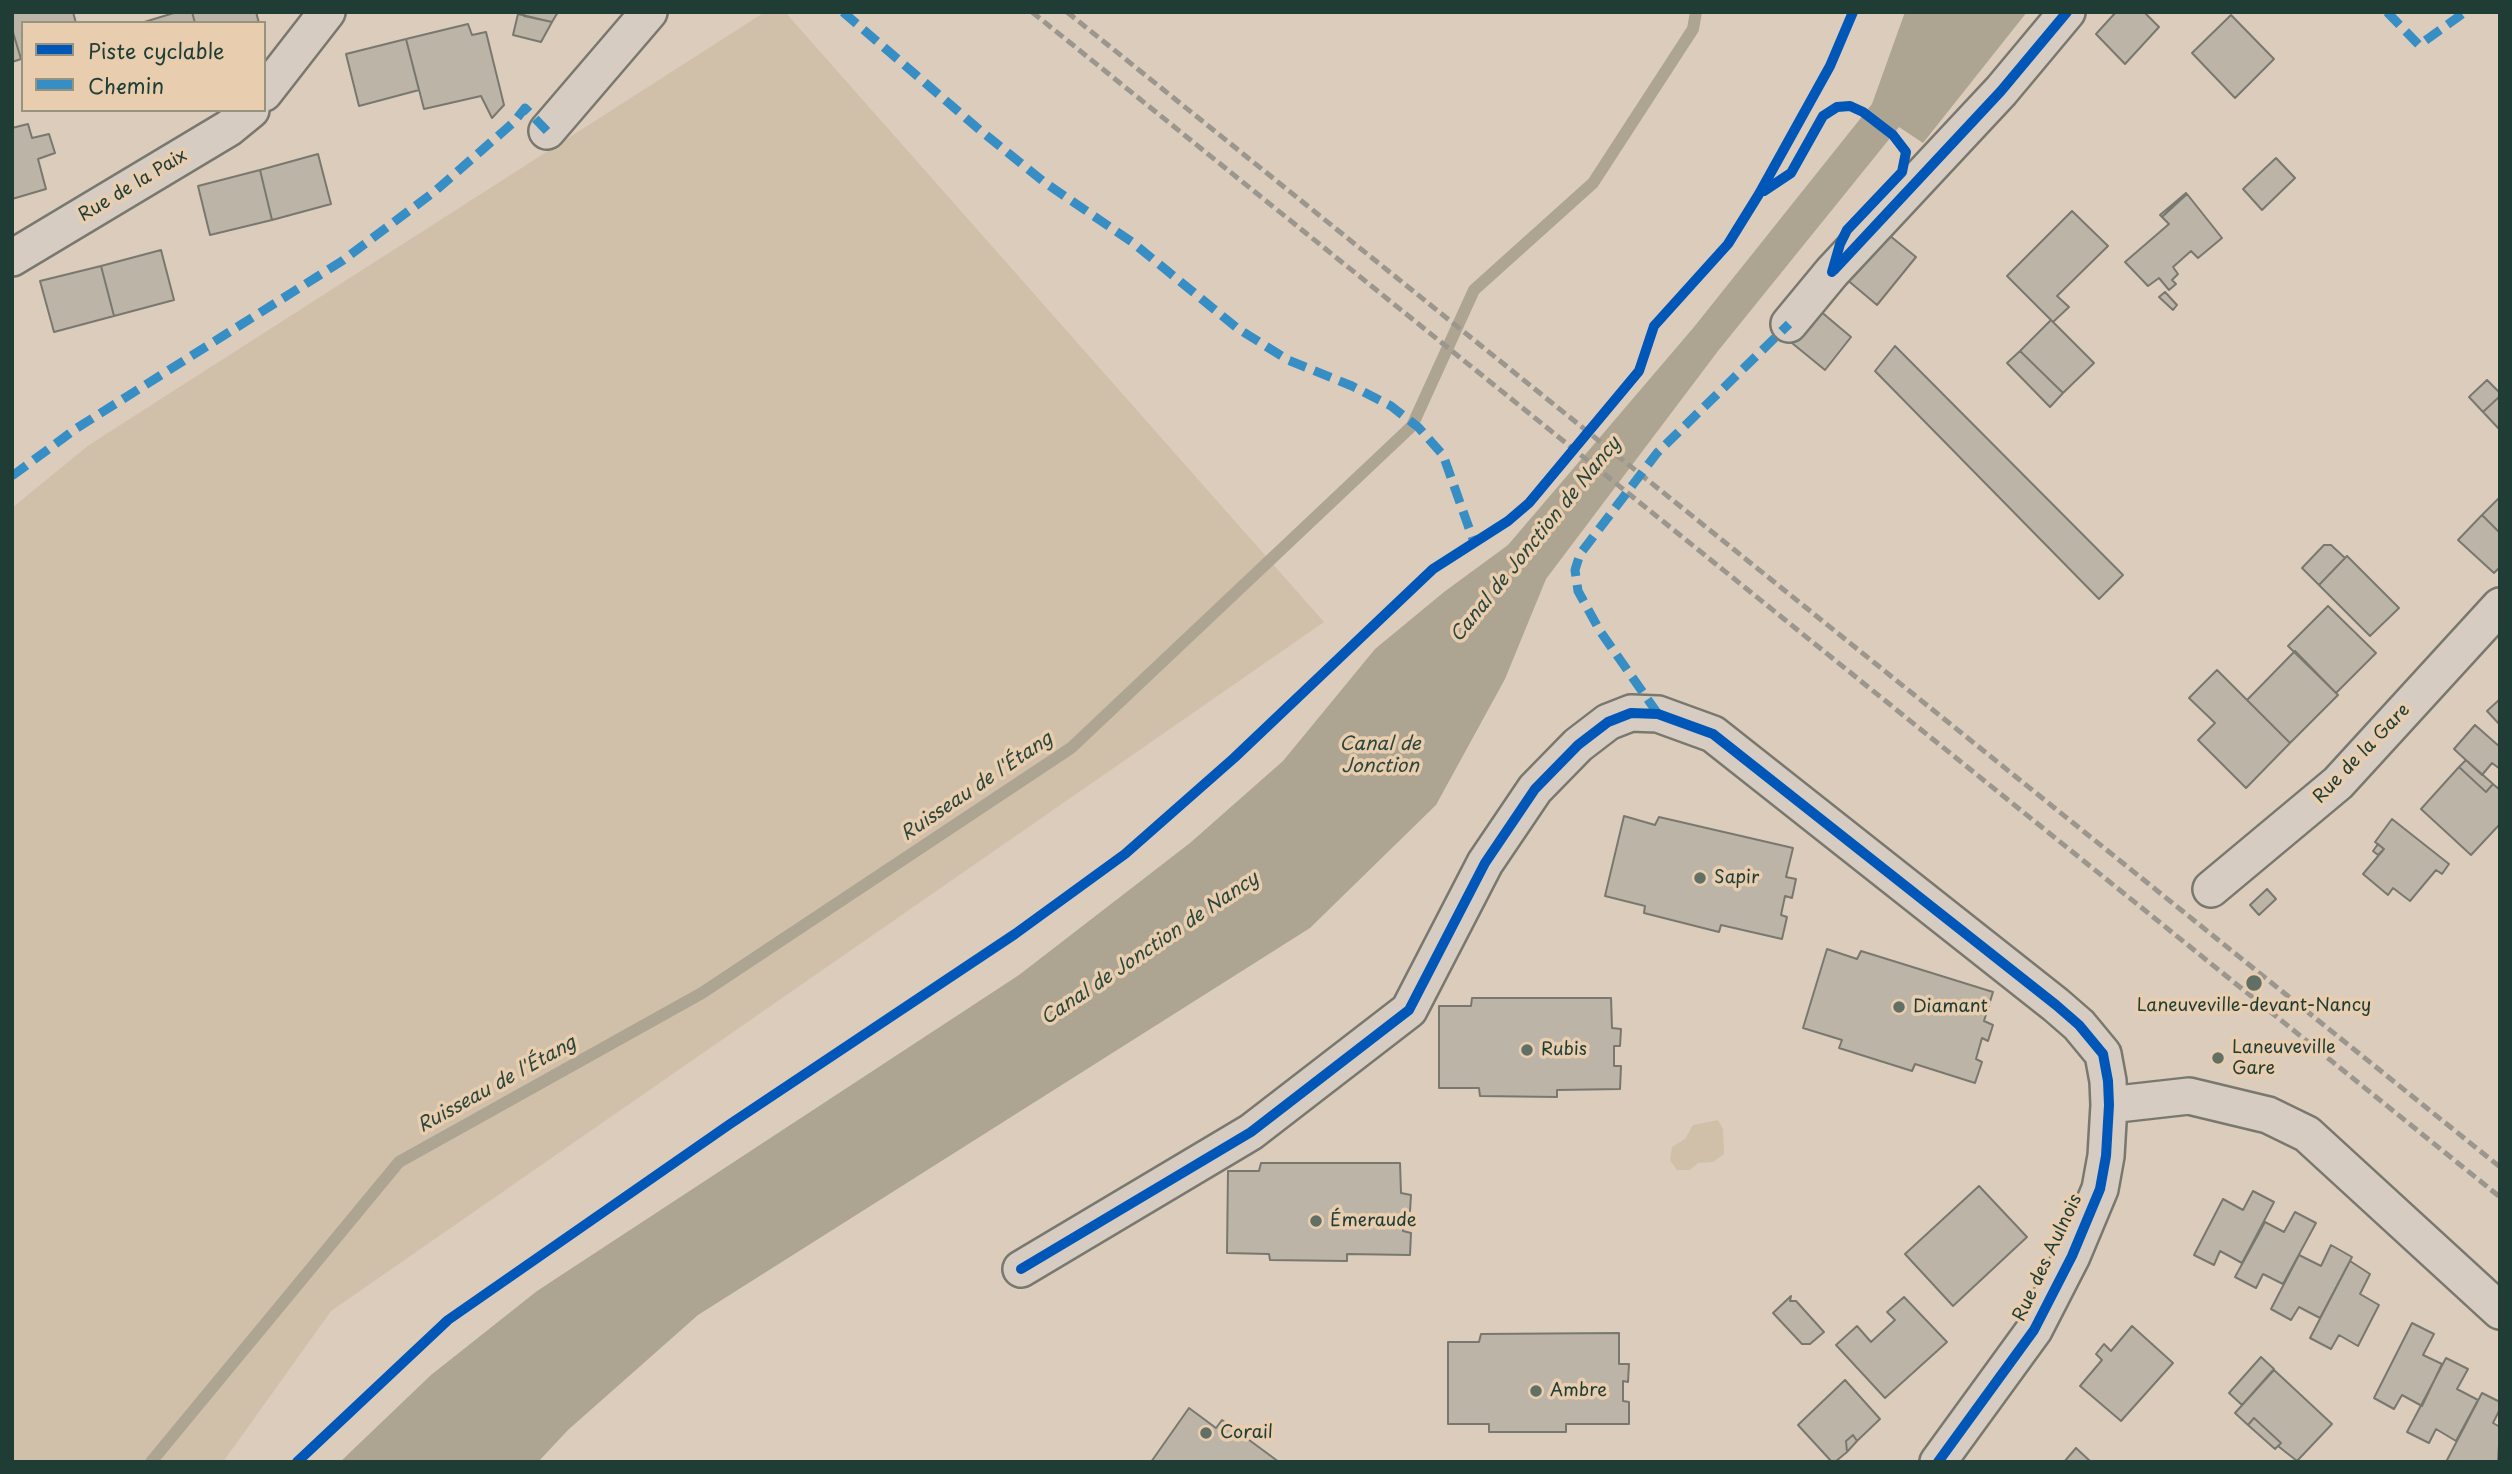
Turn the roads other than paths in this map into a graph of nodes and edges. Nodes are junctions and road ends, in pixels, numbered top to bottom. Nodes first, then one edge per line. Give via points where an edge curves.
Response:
1 (327, 12) edge
2 (649, 12) edge
3 (2067, 12) edge
4 (266, 90) edge
5 (249, 112) edge
6 (547, 131) dead end
7 (12, 258) edge
8 (1790, 324) dead end
9 (2500, 606) edge
10 (2211, 889) dead end
11 (2108, 1093) junction
12 (1021, 1269) dead end
13 (2500, 1311) edge
14 (1938, 1462) edge

1 - 4 street
2 - 6 street
3 - 8 street
5 - 7 street, Rue de la Paix
9 - 10 street, Rue de la Gare via 2338,783
11 - 12 street via 2102,1054 2079,1025 1713,734 1658,714 1632,713 1608,722 1578,745 1535,789 1485,863 1409,1010 1251,1132
11 - 13 street via 2189,1096 2268,1115 2307,1134
11 - 14 street, Rue des Aulnois via 2106,1156 2099,1189 2072,1256 2035,1330

